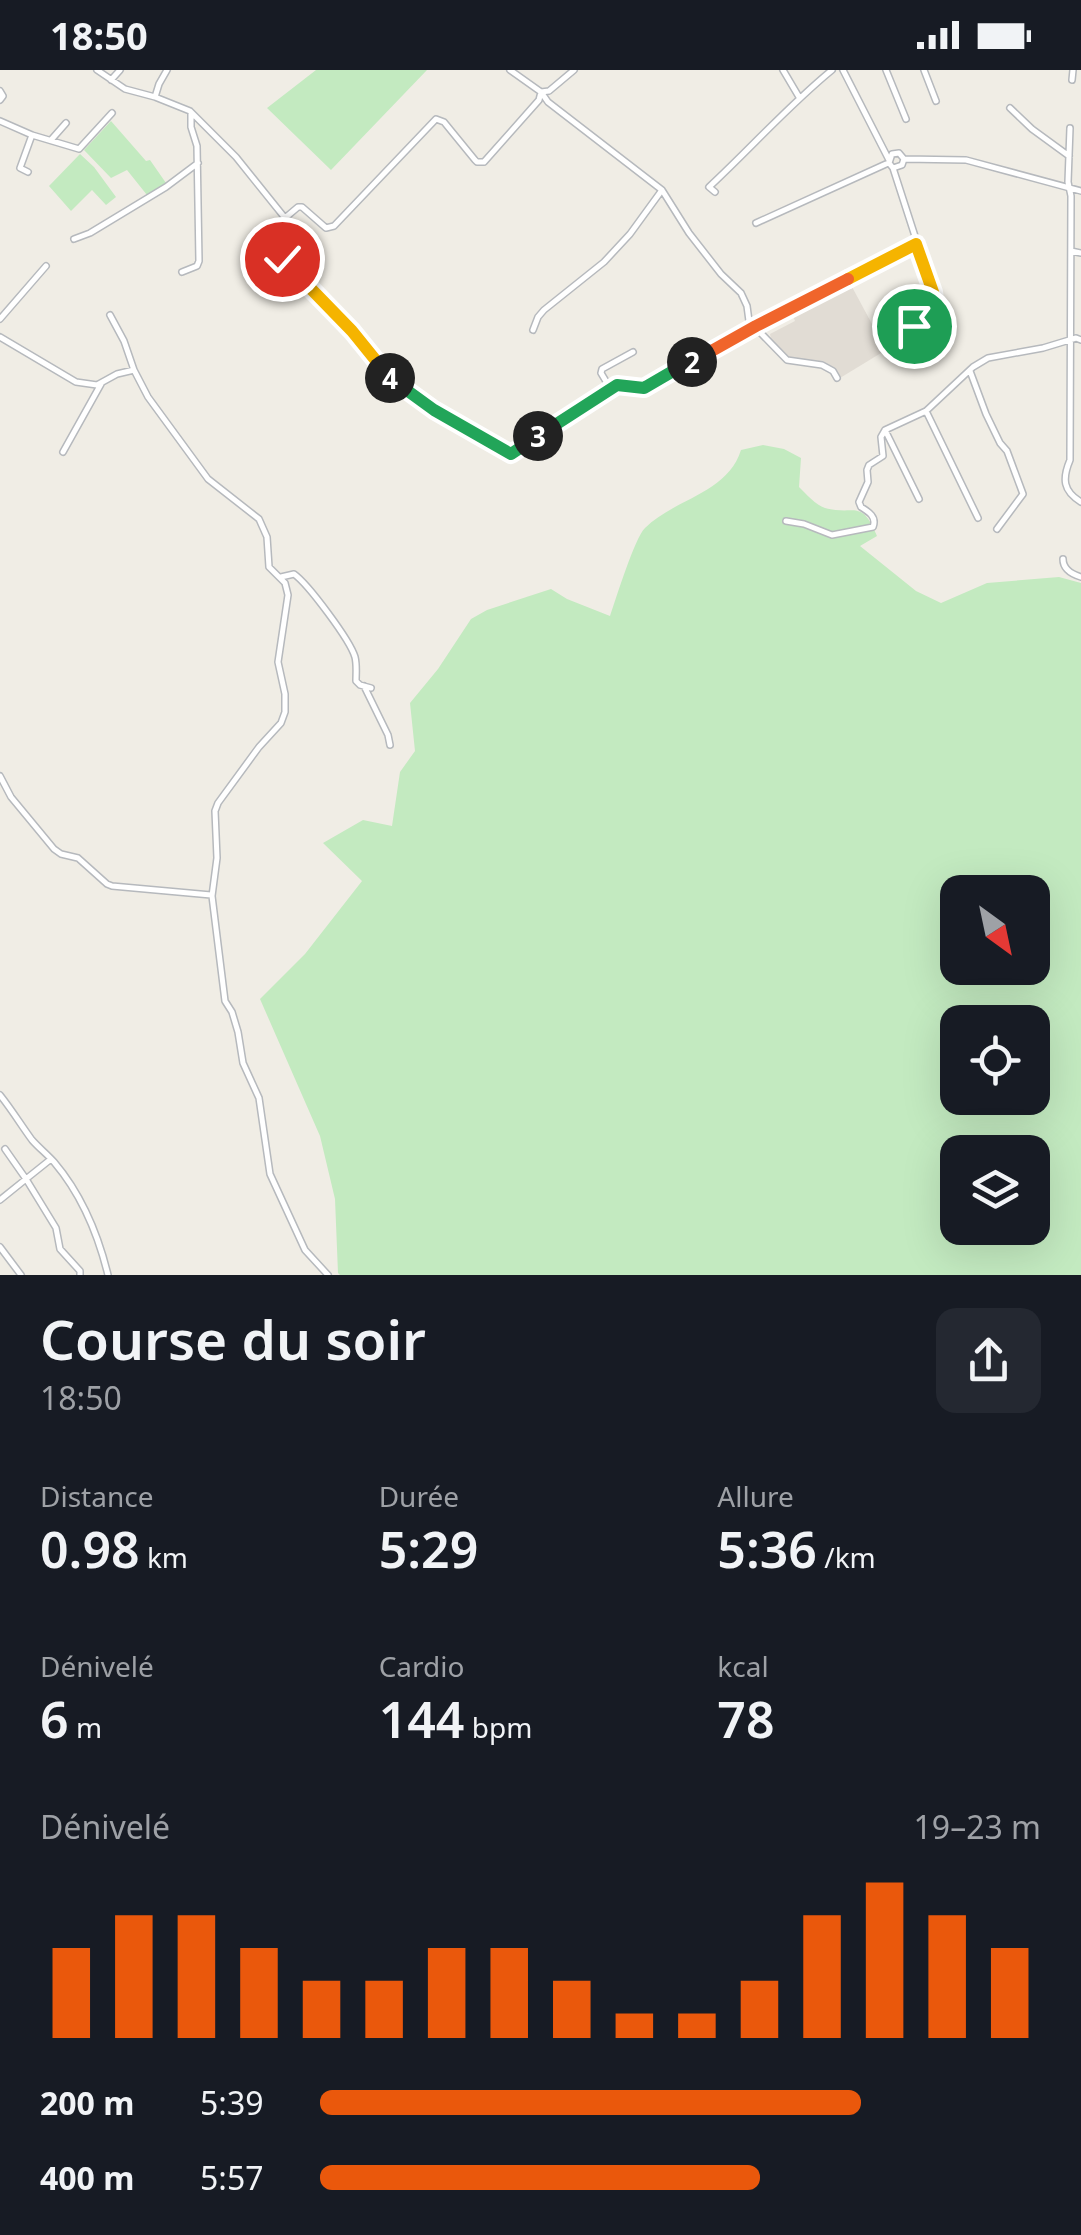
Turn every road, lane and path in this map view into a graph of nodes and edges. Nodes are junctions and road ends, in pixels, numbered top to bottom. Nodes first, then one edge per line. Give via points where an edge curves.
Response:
1 (97, 70) edge
2 (120, 70) edge
3 (168, 70) edge
4 (510, 70) edge
5 (574, 70) edge
6 (783, 70) edge
7 (832, 70) edge
8 (843, 70) edge
9 (886, 70) edge
10 (924, 70) edge
11 (1073, 70) edge
12 (111, 80) junction
13 (1072, 80) dead end
14 (0, 91) edge
15 (542, 92) junction
16 (155, 97) junction
17 (799, 97) junction
18 (0, 100) edge
19 (936, 101) dead end
20 (1010, 108) dead end
21 (190, 111) junction
22 (112, 113) dead end
23 (906, 119) dead end
24 (0, 121) edge
25 (66, 123) dead end
26 (1070, 128) dead end
27 (32, 135) junction
28 (51, 140) junction
29 (883, 146) junction
30 (894, 153) junction
31 (1069, 156) junction
32 (904, 159) junction
33 (198, 163) junction
34 (893, 164) junction
35 (28, 172) dead end
36 (1068, 187) junction
37 (662, 190) junction
38 (1081, 190) edge
39 (715, 192) dead end
40 (285, 218) junction
41 (756, 223) dead end
42 (74, 238) dead end
43 (916, 244) junction
44 (1071, 251) junction
45 (1081, 253) edge
46 (46, 266) dead end
47 (182, 272) dead end
48 (1071, 294) junction
49 (1081, 296) edge
50 (110, 315) dead end
51 (0, 319) edge
52 (756, 326) junction
53 (533, 330) dead end
54 (0, 337) edge
55 (918, 338) dead end
56 (1071, 340) junction
57 (1081, 340) edge
58 (633, 352) dead end
59 (134, 370) junction
60 (970, 370) junction
61 (837, 378) dead end
62 (102, 384) junction
63 (611, 389) junction
64 (926, 411) junction
65 (884, 430) junction
66 (63, 452) dead end
67 (919, 499) dead end
68 (1081, 502) edge
69 (978, 518) dead end
70 (786, 521) dead end
71 (997, 529) dead end
72 (1063, 559) dead end
73 (281, 577) junction
74 (1081, 577) edge
75 (390, 745) dead end
76 (0, 776) edge
77 (212, 896) junction
78 (0, 1095) edge
79 (5, 1149) dead end
80 (51, 1159) junction
81 (26, 1179) junction
82 (0, 1200) edge
83 (0, 1247) edge
84 (21, 1275) edge
85 (80, 1275) edge
86 (108, 1275) edge
87 (328, 1275) edge

1 - 12 street
2 - 12 street
3 - 16 street
4 - 15 street
5 - 15 street
6 - 17 street
7 - 17 street
8 - 29 street
9 - 23 street
10 - 19 street
11 - 13 street
12 - 16 street
14 - 18 street
15 - 37 street
15 - 40 street via 484,162 436,119 334,226 326,228 302,207
16 - 21 street
17 - 39 street via 710,187
20 - 31 street
21 - 33 street
21 - 40 street
22 - 28 street via 79,149
24 - 27 street
25 - 28 street
26 - 31 street
27 - 28 street
27 - 35 street via 20,168
29 - 30 street
29 - 34 street
30 - 32 street
30 - 34 street
31 - 36 street
32 - 34 street
32 - 36 street via 966,160
33 - 42 street
33 - 47 street via 199,260
34 - 41 street
34 - 43 street
36 - 38 street
36 - 44 street
37 - 52 street via 741,292
37 - 53 street via 630,234 544,310
40 - 63 street via 282,259 387,375 511,454
43 - 52 street
43 - 55 street via 936,313 913,328
44 - 45 street
44 - 48 street
46 - 51 street
48 - 49 street
48 - 56 street
50 - 59 street
52 - 61 street via 787,360 822,365
52 - 63 street via 649,386
54 - 62 street via 66,378
56 - 57 street
56 - 60 street via 988,358
56 - 68 street via 1064,484
58 - 63 street via 602,369
59 - 62 street
59 - 73 street via 208,478 259,519 269,567
60 - 64 street
60 - 71 street via 1023,494
62 - 66 street
64 - 65 street
64 - 69 street
65 - 67 street
65 - 70 street via 883,456 869,466 859,502 873,526 832,534
72 - 74 street
73 - 75 street via 298,576 341,630 355,656 356,681 368,687
73 - 77 street via 288,595 278,662 285,712 218,803
76 - 77 street via 54,849 78,858 112,886
77 - 87 street via 225,1001 259,1098 270,1174 305,1250
78 - 80 street
79 - 81 street
80 - 81 street
80 - 86 street via 85,1210
81 - 82 street
81 - 85 street
83 - 84 street

